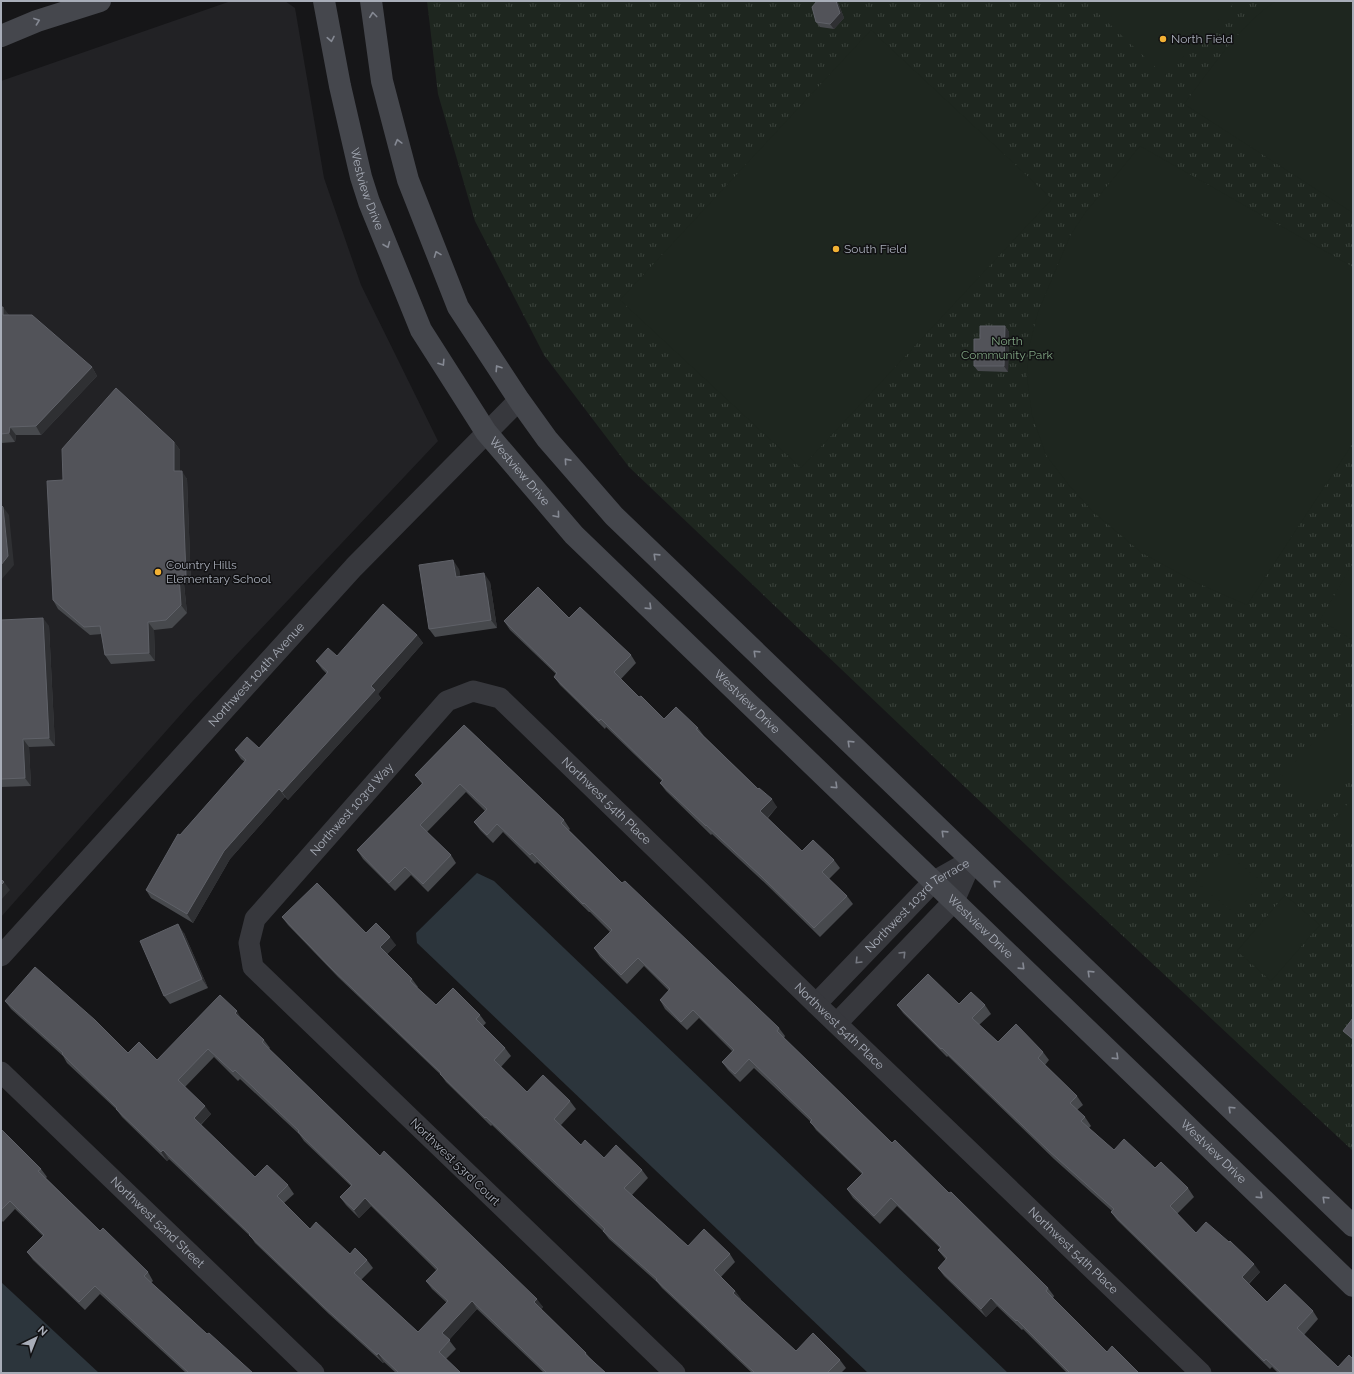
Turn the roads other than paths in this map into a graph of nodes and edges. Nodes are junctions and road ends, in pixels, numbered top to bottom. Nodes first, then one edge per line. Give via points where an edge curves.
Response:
1 (100, 1) edge
2 (324, 1) edge
3 (371, 1) edge
4 (1, 36) edge
5 (519, 400) junction
6 (486, 432) junction
7 (473, 691) joint
8 (972, 860) junction
9 (933, 882) junction
10 (954, 901) junction
11 (249, 943) joint
12 (1, 956) edge
13 (816, 1004) junction
14 (837, 1023) junction
15 (1, 1072) edge
16 (1353, 1226) edge
17 (1353, 1286) edge
18 (314, 1373) edge
19 (675, 1373) edge
20 (1201, 1373) edge

4 -> 1 street via 37,21
2 -> 6 street, Westview Drive via 340,86 369,202 421,330
5 -> 3 street via 458,308 408,180 382,81
5 - 6 street, Northwest 104th Avenue
8 -> 5 street via 614,516 546,439
6 -> 9 street, Westview Drive via 574,535
6 - 12 street, Northwest 104th Avenue via 354,567
7 - 11 street, Northwest 103rd Way via 447,701 256,919
7 - 13 street, Northwest 54th Place via 500,698
8 - 9 street, Northwest 103rd Terrace
8 - 10 street, Northwest 103rd Terrace
16 -> 8 street
9 - 10 street, Westview Drive
9 -> 13 street, Northwest 103rd Terrace
14 -> 10 street, Northwest 103rd Terrace
10 -> 17 street, Westview Drive
11 - 19 street, Northwest 53rd Court via 253,967
13 - 14 street, Northwest 54th Place
14 - 20 street, Northwest 54th Place
15 - 18 street, Northwest 52nd Street

